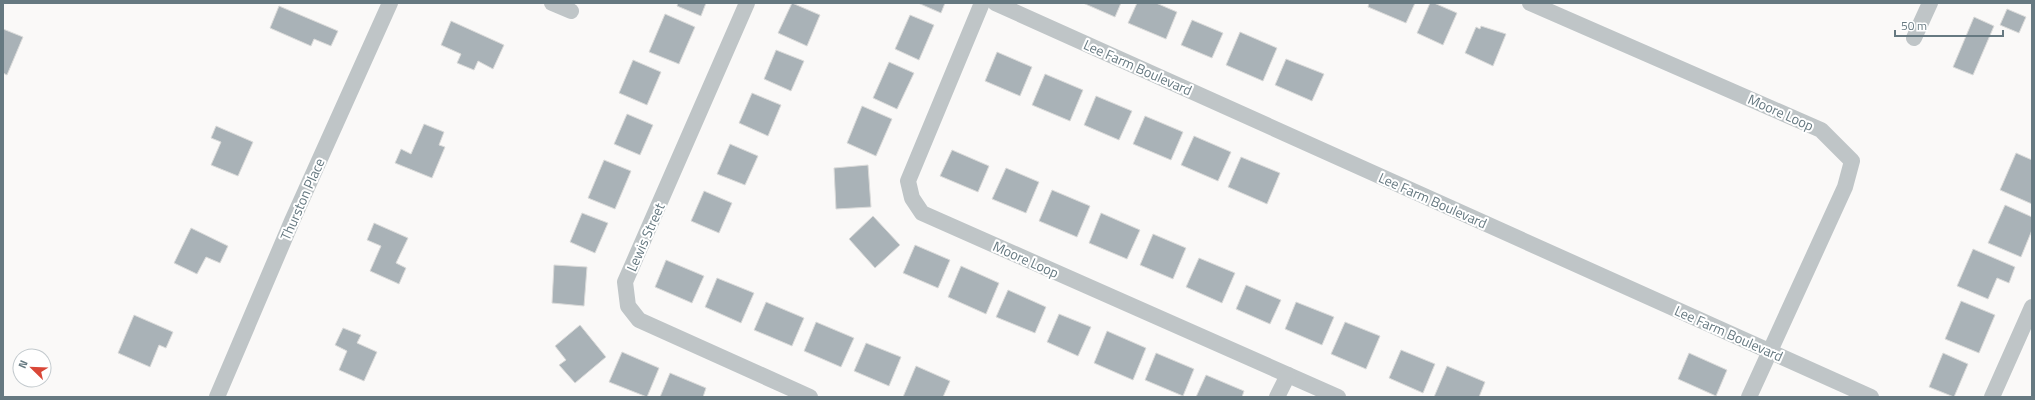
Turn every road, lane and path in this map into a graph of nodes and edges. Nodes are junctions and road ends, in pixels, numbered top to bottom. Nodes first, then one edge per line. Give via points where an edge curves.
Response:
1 (390, 3) edge
2 (552, 3) edge
3 (747, 3) edge
4 (982, 3) edge
5 (995, 3) edge
6 (1530, 3) edge
7 (1930, 3) edge
8 (571, 11) dead end
9 (1914, 38) dead end
10 (2032, 307) edge
11 (1770, 351) junction
12 (1288, 375) junction
13 (217, 397) edge
14 (810, 397) edge
15 (1277, 397) edge
16 (1338, 397) edge
17 (1749, 397) edge
18 (1871, 397) edge
19 (1992, 397) edge

1 - 13 street, Thurston Place via 292,221
2 - 8 street
3 - 14 street, Lewis Street via 625,282 628,306 639,320
4 - 12 street, Moore Loop via 908,181 912,198 922,213
5 - 11 street, Lee Farm Boulevard
6 - 11 street, Moore Loop via 1821,130 1852,161 1845,187
7 - 9 street
10 - 19 street
11 - 17 street, Moore Loop
11 - 18 street, Lee Farm Boulevard
12 - 15 street
12 - 16 street, Moore Loop

